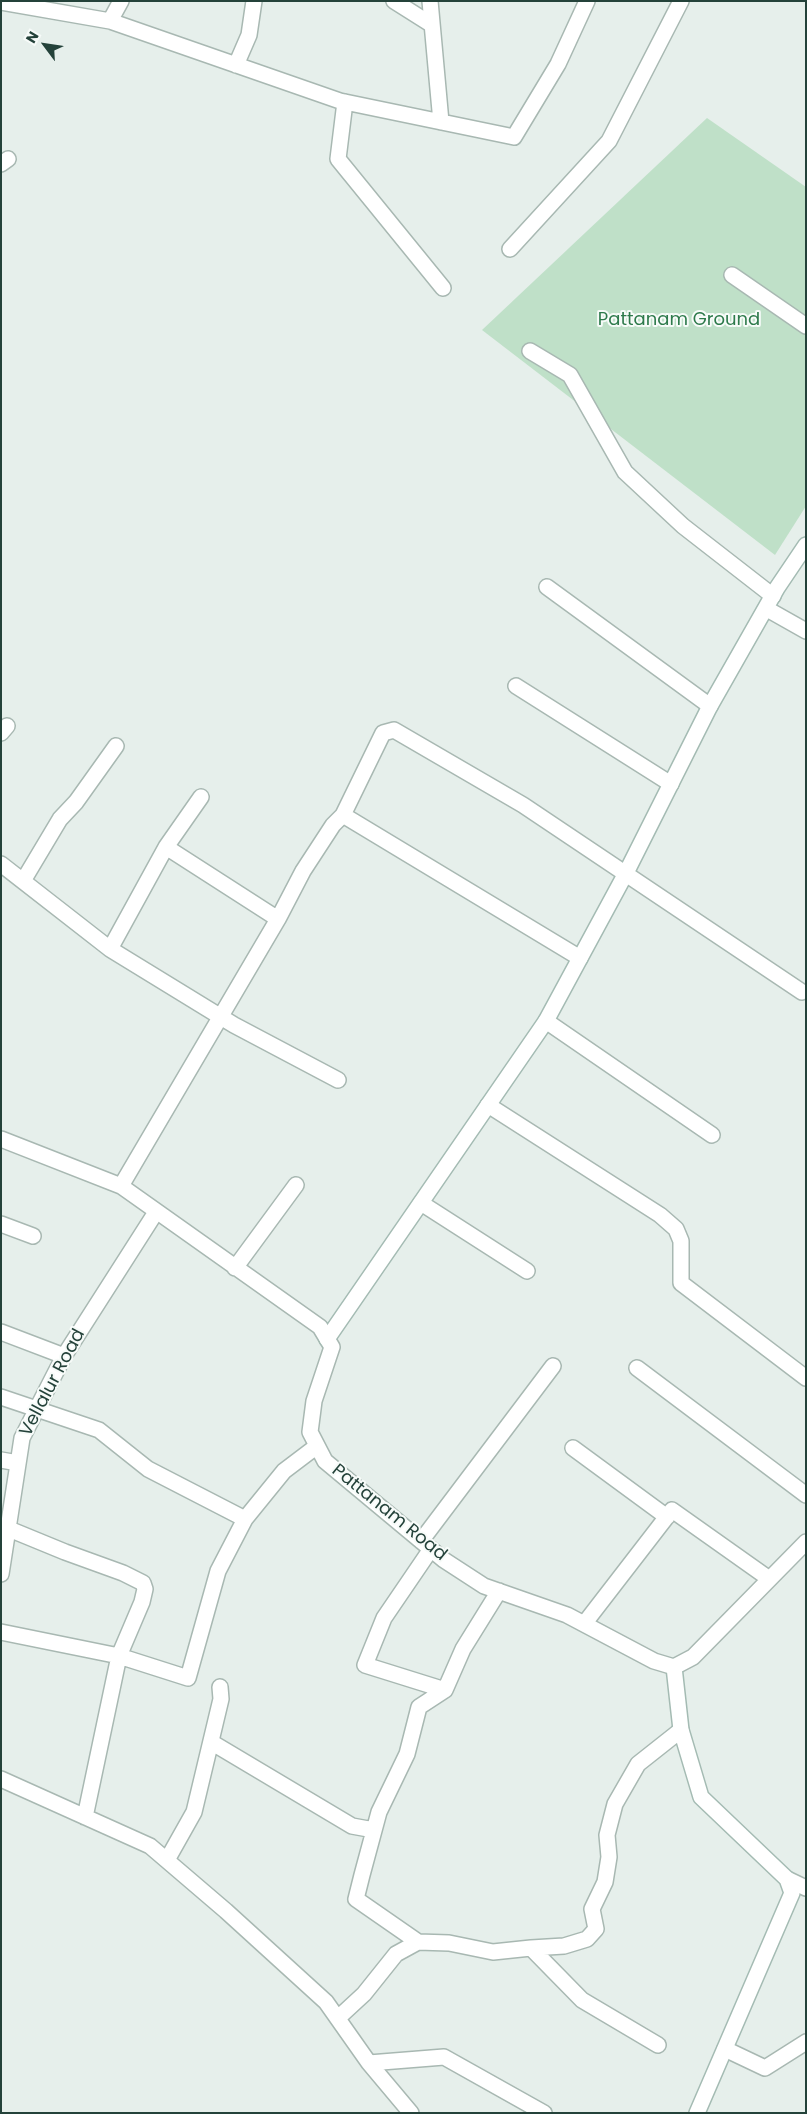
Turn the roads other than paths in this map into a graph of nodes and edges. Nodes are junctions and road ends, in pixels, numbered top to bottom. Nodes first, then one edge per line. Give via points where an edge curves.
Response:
1 (121, 1) edge
2 (254, 1) edge
3 (394, 1) edge
4 (430, 1) edge
5 (587, 1) edge
6 (681, 1) edge
7 (1, 2) edge
8 (110, 21) junction
9 (432, 25) junction
10 (236, 65) junction
11 (345, 102) junction
12 (441, 122) junction
13 (510, 249) dead end
14 (732, 275) dead end
15 (443, 288) dead end
16 (806, 326) edge
17 (530, 351) dead end
18 (806, 545) edge
19 (547, 587) dead end
20 (770, 602) junction
21 (806, 631) edge
22 (516, 686) dead end
23 (710, 706) junction
24 (116, 746) dead end
25 (671, 784) junction
26 (201, 797) dead end
27 (343, 815) junction
28 (166, 847) junction
29 (1, 864) edge
30 (626, 873) junction
31 (23, 881) junction
32 (278, 919) junction
33 (110, 949) junction
34 (580, 958) junction
35 (802, 992) dead end
36 (219, 1016) junction
37 (546, 1021) junction
38 (338, 1080) dead end
39 (488, 1105) junction
40 (712, 1135) dead end
41 (1, 1139) edge
42 (296, 1185) dead end
43 (121, 1186) junction
44 (421, 1203) junction
45 (156, 1212) junction
46 (1, 1224) edge
47 (33, 1236) dead end
48 (235, 1268) junction
49 (527, 1271) dead end
50 (1, 1332) edge
51 (327, 1339) junction
52 (64, 1356) junction
53 (554, 1366) dead end
54 (637, 1368) dead end
55 (806, 1378) edge
56 (1, 1397) edge
57 (38, 1408) junction
58 (317, 1446) junction
59 (573, 1448) dead end
60 (1, 1460) edge
61 (18, 1464) junction
62 (806, 1495) edge
63 (667, 1517) junction
64 (245, 1519) junction
65 (9, 1529) junction
66 (806, 1542) edge
67 (426, 1545) junction
68 (1, 1574) edge
69 (768, 1578) junction
70 (499, 1591) junction
71 (584, 1624) junction
72 (1, 1632) edge
73 (119, 1656) junction
74 (674, 1667) junction
75 (220, 1687) dead end
76 (445, 1690) junction
77 (681, 1730) junction
78 (211, 1742) junction
79 (1, 1779) edge
80 (85, 1817) junction
81 (374, 1830) junction
82 (167, 1860) junction
83 (788, 1879) junction
84 (806, 1888) edge
85 (418, 1942) junction
86 (530, 1948) junction
87 (338, 2018) junction
88 (806, 2042) edge
89 (658, 2045) dead end
90 (725, 2049) junction
91 (369, 2063) junction
92 (411, 2113) edge
93 (544, 2113) edge
94 (698, 2113) edge

1 - 8 street
2 - 10 street via 249,35
3 - 9 street
4 - 9 street
5 - 12 street via 558,64 514,137
6 - 13 street via 610,141
7 - 8 street
8 - 10 street
9 - 12 street
10 - 11 street
11 - 12 street
11 - 15 street via 338,159
14 - 16 street
17 - 20 street via 570,374 625,472
18 - 20 street
19 - 23 street
20 - 21 street
20 - 23 street
22 - 25 street
23 - 25 street
24 - 31 street via 76,802 60,818
25 - 30 street
26 - 28 street
27 - 30 street via 383,733 394,730 524,805
27 - 32 street via 332,825
27 - 34 street
28 - 32 street
28 - 33 street
29 - 31 street
30 - 34 street
30 - 35 street
31 - 33 street
32 - 36 street
33 - 36 street
34 - 37 street
36 - 38 street
36 - 43 street
37 - 39 street
37 - 40 street
39 - 44 street
39 - 55 street via 660,1214 676,1229 681,1241 681,1283
41 - 43 street
42 - 48 street
43 - 45 street
44 - 49 street
44 - 51 street
45 - 48 street
45 - 52 street, Vellalur Road
46 - 47 street
48 - 51 street via 320,1326
50 - 52 street
51 - 58 street, Pattanam Road via 332,1347 314,1401 310,1432
52 - 57 street, Vellalur Road
53 - 67 street
54 - 62 street
56 - 57 street
57 - 61 street, Vellalur Road via 22,1438
57 - 64 street via 98,1430 148,1469
58 - 64 street via 284,1471
58 - 67 street, Pattanam Road via 325,1461
59 - 63 street
60 - 61 street
61 - 65 street, Vellalur Road
63 - 69 street via 672,1510
63 - 71 street
64 - 73 street via 218,1571 188,1678
65 - 68 street, Vellalur Road
65 - 73 street via 143,1584 142,1602
66 - 69 street
67 - 70 street, Pattanam Road via 484,1586
67 - 76 street via 384,1618 366,1665
69 - 74 street via 693,1657
70 - 71 street, Pattanam Road via 568,1615
70 - 76 street via 463,1649
71 - 74 street, Pattanam Road via 654,1661
72 - 73 street
73 - 80 street
74 - 77 street
75 - 78 street via 221,1699
76 - 81 street via 418,1707 407,1754 379,1812
77 - 83 street via 701,1797
77 - 86 street via 638,1764 615,1804 607,1835 609,1857 605,1882 592,1910 596,1929 587,1939 564,1946
78 - 81 street via 352,1826
78 - 82 street via 194,1812
79 - 80 street
80 - 82 street via 150,1846
81 - 85 street via 356,1899
82 - 87 street via 326,2002
83 - 84 street
83 - 90 street via 792,1893
85 - 86 street via 449,1943 493,1952
85 - 87 street via 396,1954 364,1994
86 - 89 street via 582,2000
87 - 91 street
88 - 90 street via 765,2068
90 - 94 street
91 - 92 street
91 - 93 street via 444,2057

